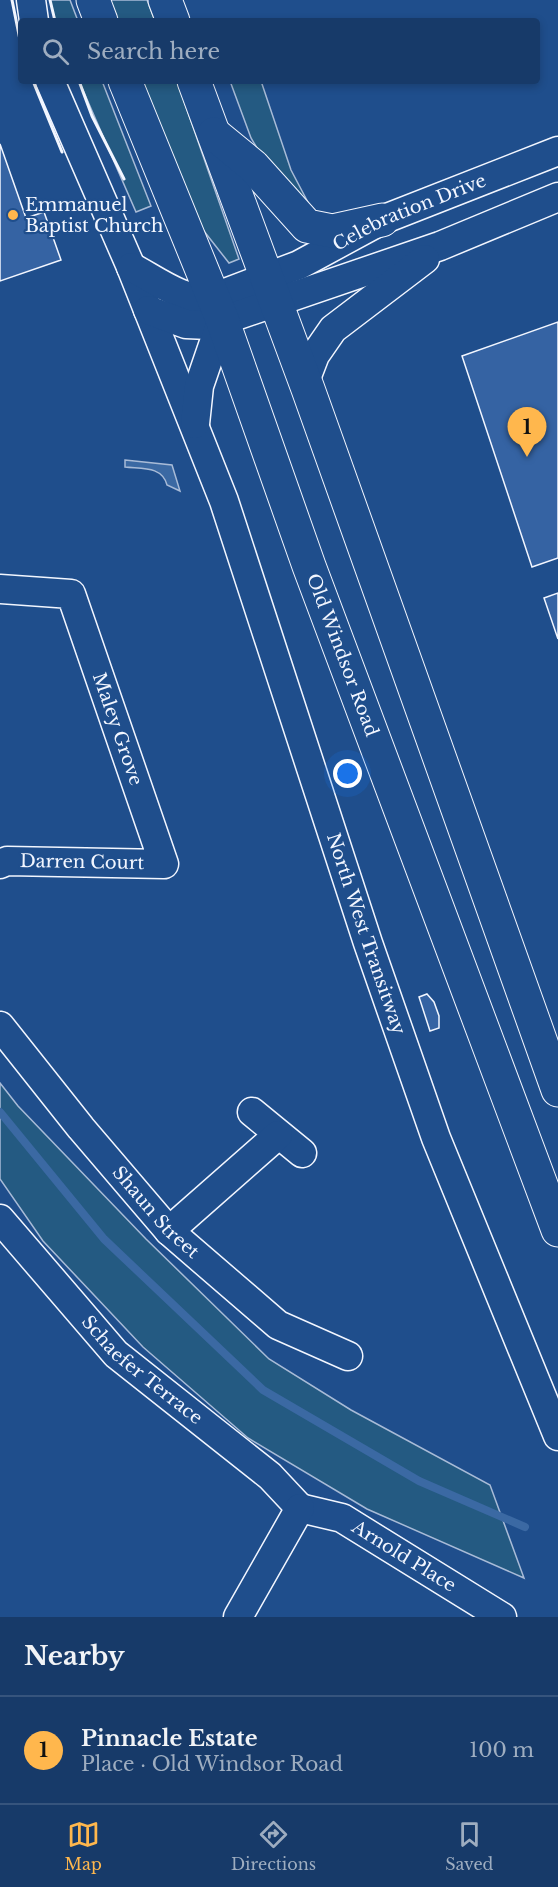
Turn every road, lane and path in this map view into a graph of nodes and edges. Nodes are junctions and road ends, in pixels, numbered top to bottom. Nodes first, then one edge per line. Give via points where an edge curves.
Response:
1 (31, 0) edge
2 (93, 0) edge
3 (165, 0) edge
4 (34, 18) edge
5 (100, 18) edge
6 (172, 18) edge
7 (51, 84) edge
8 (126, 84) edge
9 (195, 84) edge
10 (212, 133) junction
11 (558, 151) edge
12 (558, 197) edge
13 (382, 220) junction
14 (440, 246) junction
15 (131, 267) junction
16 (269, 290) junction
17 (217, 309) junction
18 (148, 310) junction
19 (304, 381) junction
20 (195, 425) junction
21 (0, 589) edge
22 (0, 864) edge
23 (164, 864) joint
24 (0, 1026) edge
25 (558, 1090) edge
26 (252, 1112) dead end
27 (278, 1135) junction
28 (302, 1153) dead end
29 (0, 1219) edge
30 (558, 1230) edge
31 (169, 1231) junction
32 (348, 1356) dead end
33 (558, 1436) edge
34 (300, 1508) junction
35 (237, 1617) edge
36 (502, 1617) edge

1 - 4 street
2 - 5 highway
3 - 6 highway
7 - 15 street, North West Transitway
8 - 17 highway, Old Windsor Road
9 - 10 highway
10 - 13 highway via 253,166 307,226 332,231
10 - 16 highway
11 - 13 street, Celebration Drive
12 - 14 street, Celebration Drive
13 - 16 street, Celebration Drive via 298,265
14 - 16 street, Celebration Drive
14 - 19 street via 333,329 315,355
15 - 17 street
15 - 18 street, North West Transitway
16 - 17 street
16 - 19 highway
17 - 18 street via 209,325 186,324
17 - 20 street, North West Transitway via 199,386
17 - 30 highway, Old Windsor Road
18 - 20 street, North West Transitway
19 - 25 highway
20 - 33 street, North West Transitway via 243,557 368,944 436,1138
21 - 23 street, Maley Grove via 71,594
22 - 23 street, Darren Court
24 - 31 street, Shaun Street
26 - 27 street
27 - 28 street
27 - 31 street
29 - 34 street, Schaefer Terrace via 116,1354 270,1476
31 - 32 street, Shaun Street via 278,1325
34 - 35 street
34 - 36 street, Arnold Place via 342,1518

